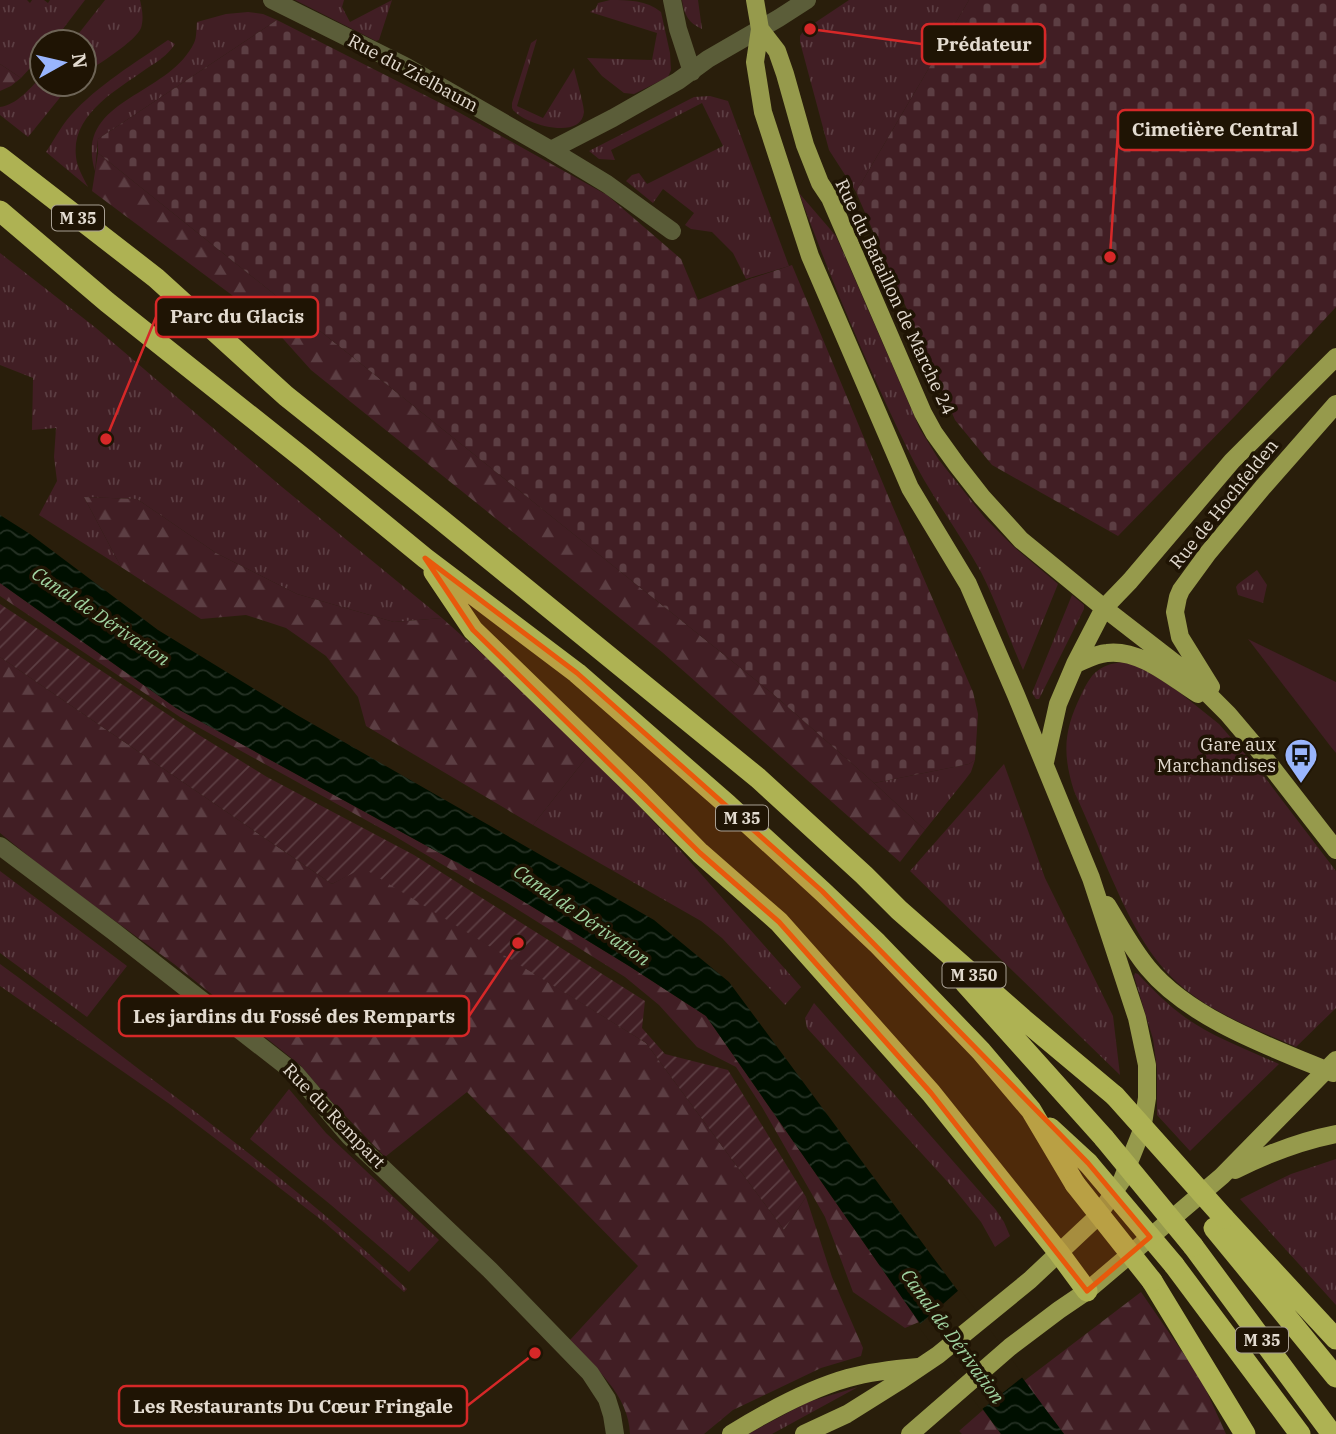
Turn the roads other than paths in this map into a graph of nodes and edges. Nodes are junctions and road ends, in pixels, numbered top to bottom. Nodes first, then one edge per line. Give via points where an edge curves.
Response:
1 (272, 0) edge
2 (672, 0) edge
3 (755, 0) edge
4 (807, 0) edge
5 (760, 29) junction
6 (692, 72) junction
7 (551, 150) junction
8 (0, 158) edge
9 (0, 211) edge
10 (671, 231) dead end
11 (1336, 358) edge
12 (1336, 404) edge
13 (425, 558) junction
14 (1104, 608) junction
15 (1075, 664) junction
16 (1227, 713) junction
17 (1045, 762) junction
18 (0, 846) edge
19 (1336, 850) edge
20 (1091, 878) junction
21 (900, 910) junction
22 (1333, 1068) edge
23 (1031, 1110) junction
24 (1336, 1134) edge
25 (1222, 1176) junction
26 (1219, 1223) junction
27 (1059, 1253) junction
28 (1087, 1291) junction
29 (1336, 1339) edge
30 (921, 1366) junction
31 (1336, 1377) edge
32 (615, 1434) edge
33 (731, 1434) edge
34 (804, 1434) edge
35 (910, 1434) edge
36 (1245, 1434) edge
37 (1300, 1434) edge
38 (1332, 1434) edge

1 - 7 street, Rue du Zielbaum via 405,66
2 - 6 street
3 - 5 main road
4 - 5 street
5 - 6 street
5 - 14 main road, Rue du Bataillon de Marche 24 via 777,51 820,183 934,433 1021,540
5 - 17 main road via 755,62 763,112 810,256 910,488 968,584
6 - 7 street
7 - 10 street, Rue du Zielbaum
8 - 21 highway, M 35 via 156,278 286,396 758,778
9 - 13 highway, M 35
11 - 14 main road, Rue de Hochfelden via 1232,461
12 - 16 main road, Rue de Hochfelden via 1208,553 1178,597 1175,612 1180,637
13 - 23 highway, M 35 via 577,673 728,805 877,943
13 - 27 highway via 473,630 700,853 779,922 931,1093
14 - 15 main road, Rue de Hochfelden
14 - 16 main road, Rue du Bataillon de Marche 24 via 1184,670
15 - 16 main road via 1105,653 1139,657
15 - 17 main road, Rue de Hochfelden via 1058,704
16 - 19 main road
17 - 20 main road
18 - 32 street, Rue du Rempart via 296,1074 349,1136 498,1277 590,1373 607,1399
20 - 22 main road via 1148,968 1173,992 1205,1016
20 - 27 main road via 1136,1018 1147,1065 1147,1098 1142,1130 1122,1180 1097,1217
21 - 26 highway, M 350 via 1048,1040 1113,1104
21 - 38 highway, M 35, bridge via 1104,1138 1193,1247
22 - 25 main road
23 - 36 highway, bridge via 1075,1184 1152,1281
23 - 37 highway, M 35, bridge via 1088,1163 1174,1265
24 - 25 main road via 1268,1154
25 - 28 main road
26 - 29 highway
26 - 31 highway, M 350
27 - 28 highway
27 - 30 main road
28 - 35 main road via 1010,1347
30 - 33 main road via 850,1377
30 - 34 main road via 847,1414

